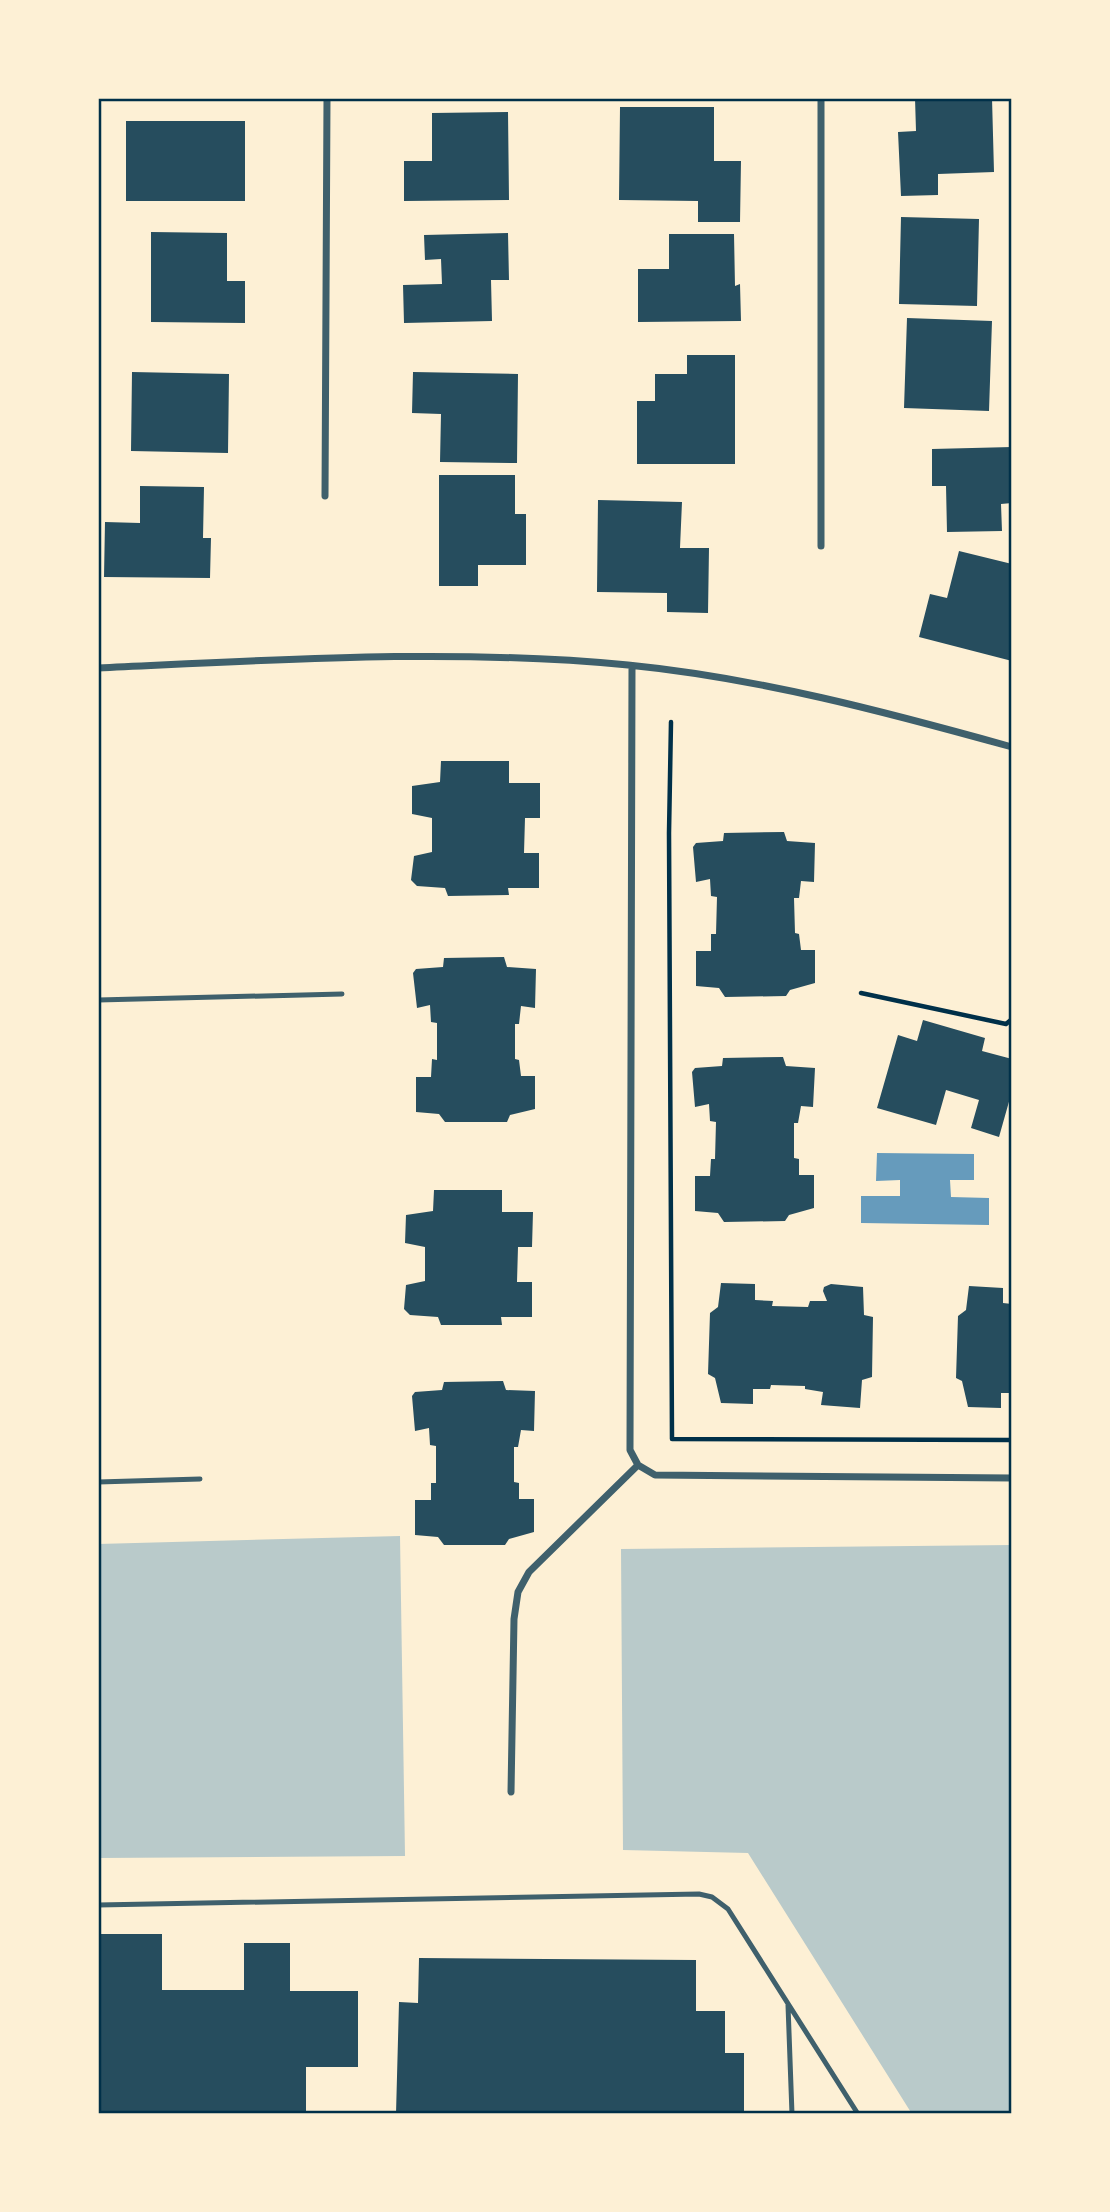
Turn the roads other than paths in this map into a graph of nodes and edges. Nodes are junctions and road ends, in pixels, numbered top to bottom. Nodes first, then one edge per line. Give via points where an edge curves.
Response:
1 (327, 98) edge
2 (821, 98) edge
3 (325, 496) dead end
4 (821, 546) dead end
5 (632, 666) junction
6 (98, 668) edge
7 (1012, 747) edge
8 (342, 994) dead end
9 (98, 1000) edge
10 (638, 1465) junction
11 (1012, 1478) edge
12 (200, 1479) dead end
13 (98, 1482) edge
14 (511, 1792) dead end
15 (98, 1905) edge
16 (788, 2004) junction
17 (792, 2114) edge
18 (858, 2114) edge

1 - 3 street
2 - 4 street
5 - 6 street via 387,655
5 - 7 street via 858,706
5 - 10 street via 630,1450
8 - 9 lane
10 - 11 street via 655,1475
10 - 14 street via 529,1572 518,1592
12 - 13 lane
15 - 16 lane via 699,1894 728,1909
16 - 17 lane
16 - 18 lane

